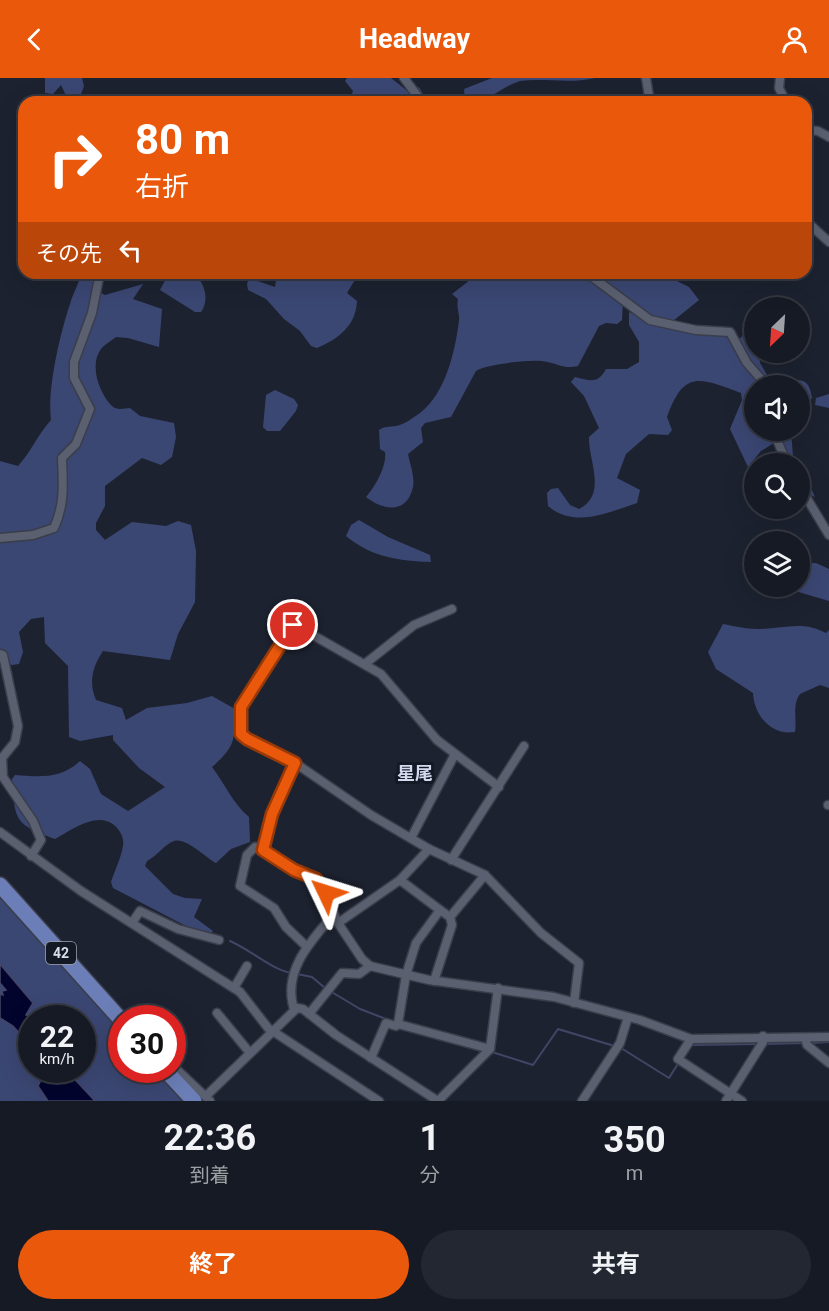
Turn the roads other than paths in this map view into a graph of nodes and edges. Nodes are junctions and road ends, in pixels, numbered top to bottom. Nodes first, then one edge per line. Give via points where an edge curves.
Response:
1 (404, 78) edge
2 (646, 78) edge
3 (780, 78) edge
4 (418, 96) edge
5 (649, 96) edge
6 (783, 96) edge
7 (812, 130) edge
8 (829, 137) edge
9 (812, 226) edge
10 (829, 242) edge
11 (99, 279) edge
12 (596, 279) edge
13 (757, 375) edge
14 (810, 503) edge
15 (829, 534) edge
16 (0, 538) edge
17 (452, 609) dead end
18 (0, 654) edge
19 (366, 663) junction
20 (524, 747) dead end
21 (455, 754) junction
22 (295, 763) junction
23 (499, 787) junction
24 (0, 832) edge
25 (411, 838) junction
26 (429, 849) junction
27 (263, 850) junction
28 (31, 856) junction
29 (451, 860) junction
30 (485, 875) junction
31 (400, 880) junction
32 (0, 885) edge
33 (440, 910) junction
34 (450, 917) junction
35 (336, 919) junction
36 (132, 924) junction
37 (219, 940) dead end
38 (306, 946) junction
39 (247, 966) dead end
40 (370, 966) junction
41 (406, 975) junction
42 (434, 981) junction
43 (234, 988) junction
44 (498, 988) junction
45 (574, 1003) junction
46 (108, 1005) edge
47 (294, 1010) junction
48 (217, 1013) dead end
49 (309, 1014) junction
50 (628, 1017) junction
51 (398, 1024) junction
52 (272, 1031) junction
53 (763, 1036) junction
54 (829, 1037) edge
55 (806, 1038) junction
56 (691, 1039) junction
57 (490, 1049) junction
58 (250, 1053) junction
59 (371, 1058) junction
60 (829, 1063) edge
61 (186, 1080) edge
62 (182, 1083) edge
63 (728, 1097) edge
64 (203, 1099) edge
65 (379, 1101) edge
66 (438, 1101) edge
67 (582, 1101) edge
68 (742, 1101) edge

1 - 4 street
2 - 5 street
3 - 6 street
7 - 8 street
9 - 10 street
11 - 16 street via 92,313 74,362 74,378 90,409 76,444 62,458 61,513 54,528 33,535
12 - 13 street via 650,320 696,330 730,332
14 - 15 street
17 - 19 street via 414,626
18 - 28 street via 18,726 15,742 2,758 1,769 41,840
19 - 21 street via 381,674 428,731
19 - 22 street via 297,626 289,629 241,707 241,729 247,739
20 - 23 street
21 - 23 street
21 - 25 street
22 - 25 street
22 - 27 street via 272,814
23 - 29 street
24 - 28 street
25 - 26 street
26 - 29 street
26 - 31 street
27 - 35 street via 319,881
27 - 38 street via 255,847 249,852 240,886 274,908 286,927
28 - 36 street
29 - 30 street
30 - 34 street
30 - 45 street via 541,933 579,963
31 - 33 street
31 - 35 street
32 - 46 highway, 42
33 - 34 street
33 - 41 street via 416,944
34 - 42 street via 450,933
35 - 38 street
35 - 40 street
36 - 37 street via 140,911 178,929
36 - 43 street
38 - 47 street via 292,986
39 - 43 street
40 - 41 street
40 - 49 street via 359,974 342,973
41 - 42 street
41 - 51 street
42 - 44 street
43 - 52 street via 249,1000 259,1019
44 - 45 street
44 - 57 street
45 - 50 street
47 - 49 street via 300,1008
47 - 52 street
48 - 58 street
49 - 59 street
50 - 56 street
50 - 67 street via 620,1043
51 - 57 street
51 - 59 street via 384,1024
52 - 58 street
52 - 65 street
53 - 55 street
53 - 56 street
53 - 63 street
54 - 55 street
55 - 60 street via 807,1045
56 - 63 street via 678,1059
57 - 66 street
58 - 64 street
59 - 66 street
61 - 64 street
62 - 64 highway
63 - 68 street

